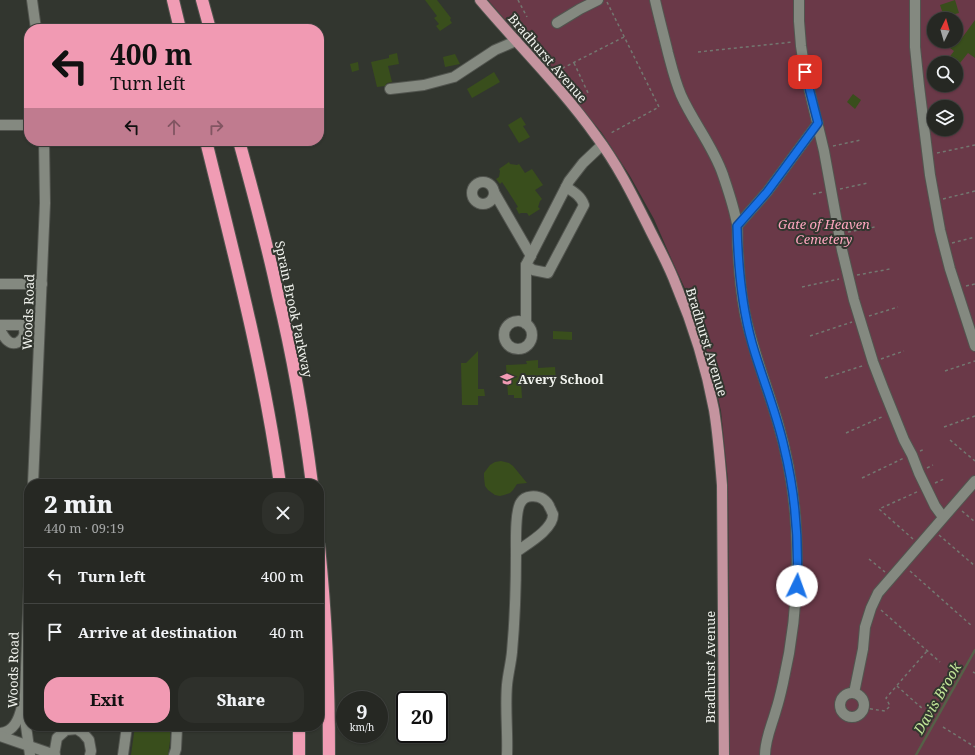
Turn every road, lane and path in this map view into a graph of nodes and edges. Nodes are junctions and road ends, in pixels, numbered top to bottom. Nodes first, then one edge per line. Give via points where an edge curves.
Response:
1 (32, 0) edge
2 (173, 0) edge
3 (202, 0) edge
4 (480, 0) edge
5 (518, 0) edge
6 (574, 0) edge
7 (598, 0) edge
8 (606, 0) edge
9 (655, 0) edge
10 (798, 0) edge
11 (915, 0) edge
12 (580, 9) junction
13 (527, 17) dead end
14 (558, 23) dead end
15 (35, 24) edge
16 (179, 24) edge
17 (209, 24) edge
18 (624, 37) junction
19 (516, 41) junction
20 (800, 41) junction
21 (698, 52) dead end
22 (574, 62) junction
23 (557, 71) dead end
24 (390, 89) dead end
25 (589, 95) dead end
26 (818, 123) junction
27 (0, 125) edge
28 (24, 125) edge
29 (609, 134) dead end
30 (862, 140) dead end
31 (602, 145) junction
32 (975, 145) edge
33 (44, 146) edge
34 (207, 146) edge
35 (240, 146) edge
36 (927, 155) junction
37 (825, 157) junction
38 (868, 183) dead end
39 (566, 186) junction
40 (831, 190) junction
41 (975, 191) edge
42 (494, 192) dead end
43 (935, 200) junction
44 (737, 226) junction
45 (975, 237) edge
46 (944, 245) junction
47 (528, 260) junction
48 (0, 284) edge
49 (42, 284) junction
50 (526, 324) dead end
51 (0, 325) edge
52 (0, 330) edge
53 (975, 346) edge
54 (975, 361) edge
55 (945, 371) dead end
56 (892, 412) junction
57 (975, 416) edge
58 (944, 427) dead end
59 (846, 433) dead end
60 (950, 440) dead end
61 (925, 449) dead end
62 (912, 455) junction
63 (975, 461) edge
64 (862, 478) dead end
65 (33, 479) edge
66 (279, 479) edge
67 (311, 479) edge
68 (944, 479) dead end
69 (975, 481) edge
70 (926, 487) junction
71 (955, 505) junction
72 (943, 517) junction
73 (975, 522) edge
74 (933, 530) junction
75 (920, 545) junction
76 (516, 552) junction
77 (869, 559) dead end
78 (902, 565) junction
79 (975, 566) edge
80 (891, 578) junction
81 (873, 603) junction
82 (324, 617) edge
83 (972, 626) dead end
84 (927, 651) junction
85 (940, 662) dead end
86 (897, 686) junction
87 (854, 693) junction
88 (24, 699) edge
89 (864, 708) junction
90 (924, 710) dead end
91 (943, 727) dead end
92 (27, 731) edge
93 (65, 731) edge
94 (79, 731) edge
95 (126, 731) edge
96 (177, 731) edge
97 (299, 731) edge
98 (0, 733) edge
99 (0, 736) edge
100 (975, 747) edge
101 (29, 750) edge
102 (54, 755) edge
103 (90, 755) edge
104 (123, 755) edge
105 (174, 755) edge
106 (299, 755) edge
107 (329, 755) edge
108 (507, 755) edge
109 (724, 755) edge
110 (765, 755) edge

1 - 15 street
2 - 16 highway
3 - 17 highway
4 - 19 main road, Bradhurst Avenue
5 - 13 path
6 - 12 street
7 - 12 street
8 - 18 path
9 - 44 street via 674,76 723,174
10 - 20 street
11 - 36 street via 915,47
12 - 14 street
18 - 22 path
18 - 29 path via 659,107
19 - 24 street via 495,50 454,78
19 - 31 main road, Bradhurst Avenue via 560,90
20 - 21 path
20 - 26 street
22 - 23 path
22 - 25 path
26 - 37 street
26 - 44 street via 767,192
27 - 28 street
30 - 37 path via 833,146
31 - 39 street via 583,163
31 - 109 main road, Bradhurst Avenue via 634,197 676,285 692,327 714,409 722,485
32 - 36 path
33 - 49 street, Woods Road
34 - 66 highway via 258,359
35 - 67 highway, Sprain Brook Parkway via 284,318
36 - 43 street
37 - 40 street
38 - 40 path
39 - 47 street
39 - 47 street via 579,195 584,205 548,273 533,270
40 - 56 street via 854,300
41 - 43 path
42 - 47 street
43 - 46 street
44 - 110 street via 743,302 752,342 784,447 794,499 798,564 791,642
45 - 46 path
46 - 53 street
47 - 50 street
48 - 49 street
49 - 65 street, Woods Road
51 - 52 street via 23,325 25,334 20,341 11,343
54 - 55 path
56 - 59 path
56 - 62 street
57 - 58 path
60 - 63 path
61 - 62 path
62 - 64 path
62 - 70 street
68 - 70 path
69 - 71 street
70 - 72 street
70 - 75 path via 879,509
71 - 72 street
71 - 73 path
72 - 74 street
74 - 75 street
74 - 79 path
75 - 78 street
76 - 76 street via 520,502 532,496 542,498 553,514 551,523
76 - 108 street via 516,602 507,685
77 - 80 path
78 - 80 street
78 - 83 path
80 - 81 street
81 - 84 path
81 - 87 street via 865,628
82 - 107 highway
84 - 85 path
84 - 86 path
86 - 89 path via 886,698 890,706 885,711
86 - 90 path
87 - 89 street via 862,697
87 - 89 street via 843,697 840,702 841,711 853,718 862,714
88 - 98 street via 15,726
91 - 100 path
92 - 101 street, Woods Road
93 - 102 street via 57,738
94 - 103 street via 89,740
95 - 104 street
96 - 105 street
97 - 106 highway
99 - 101 street
101 - 102 street

